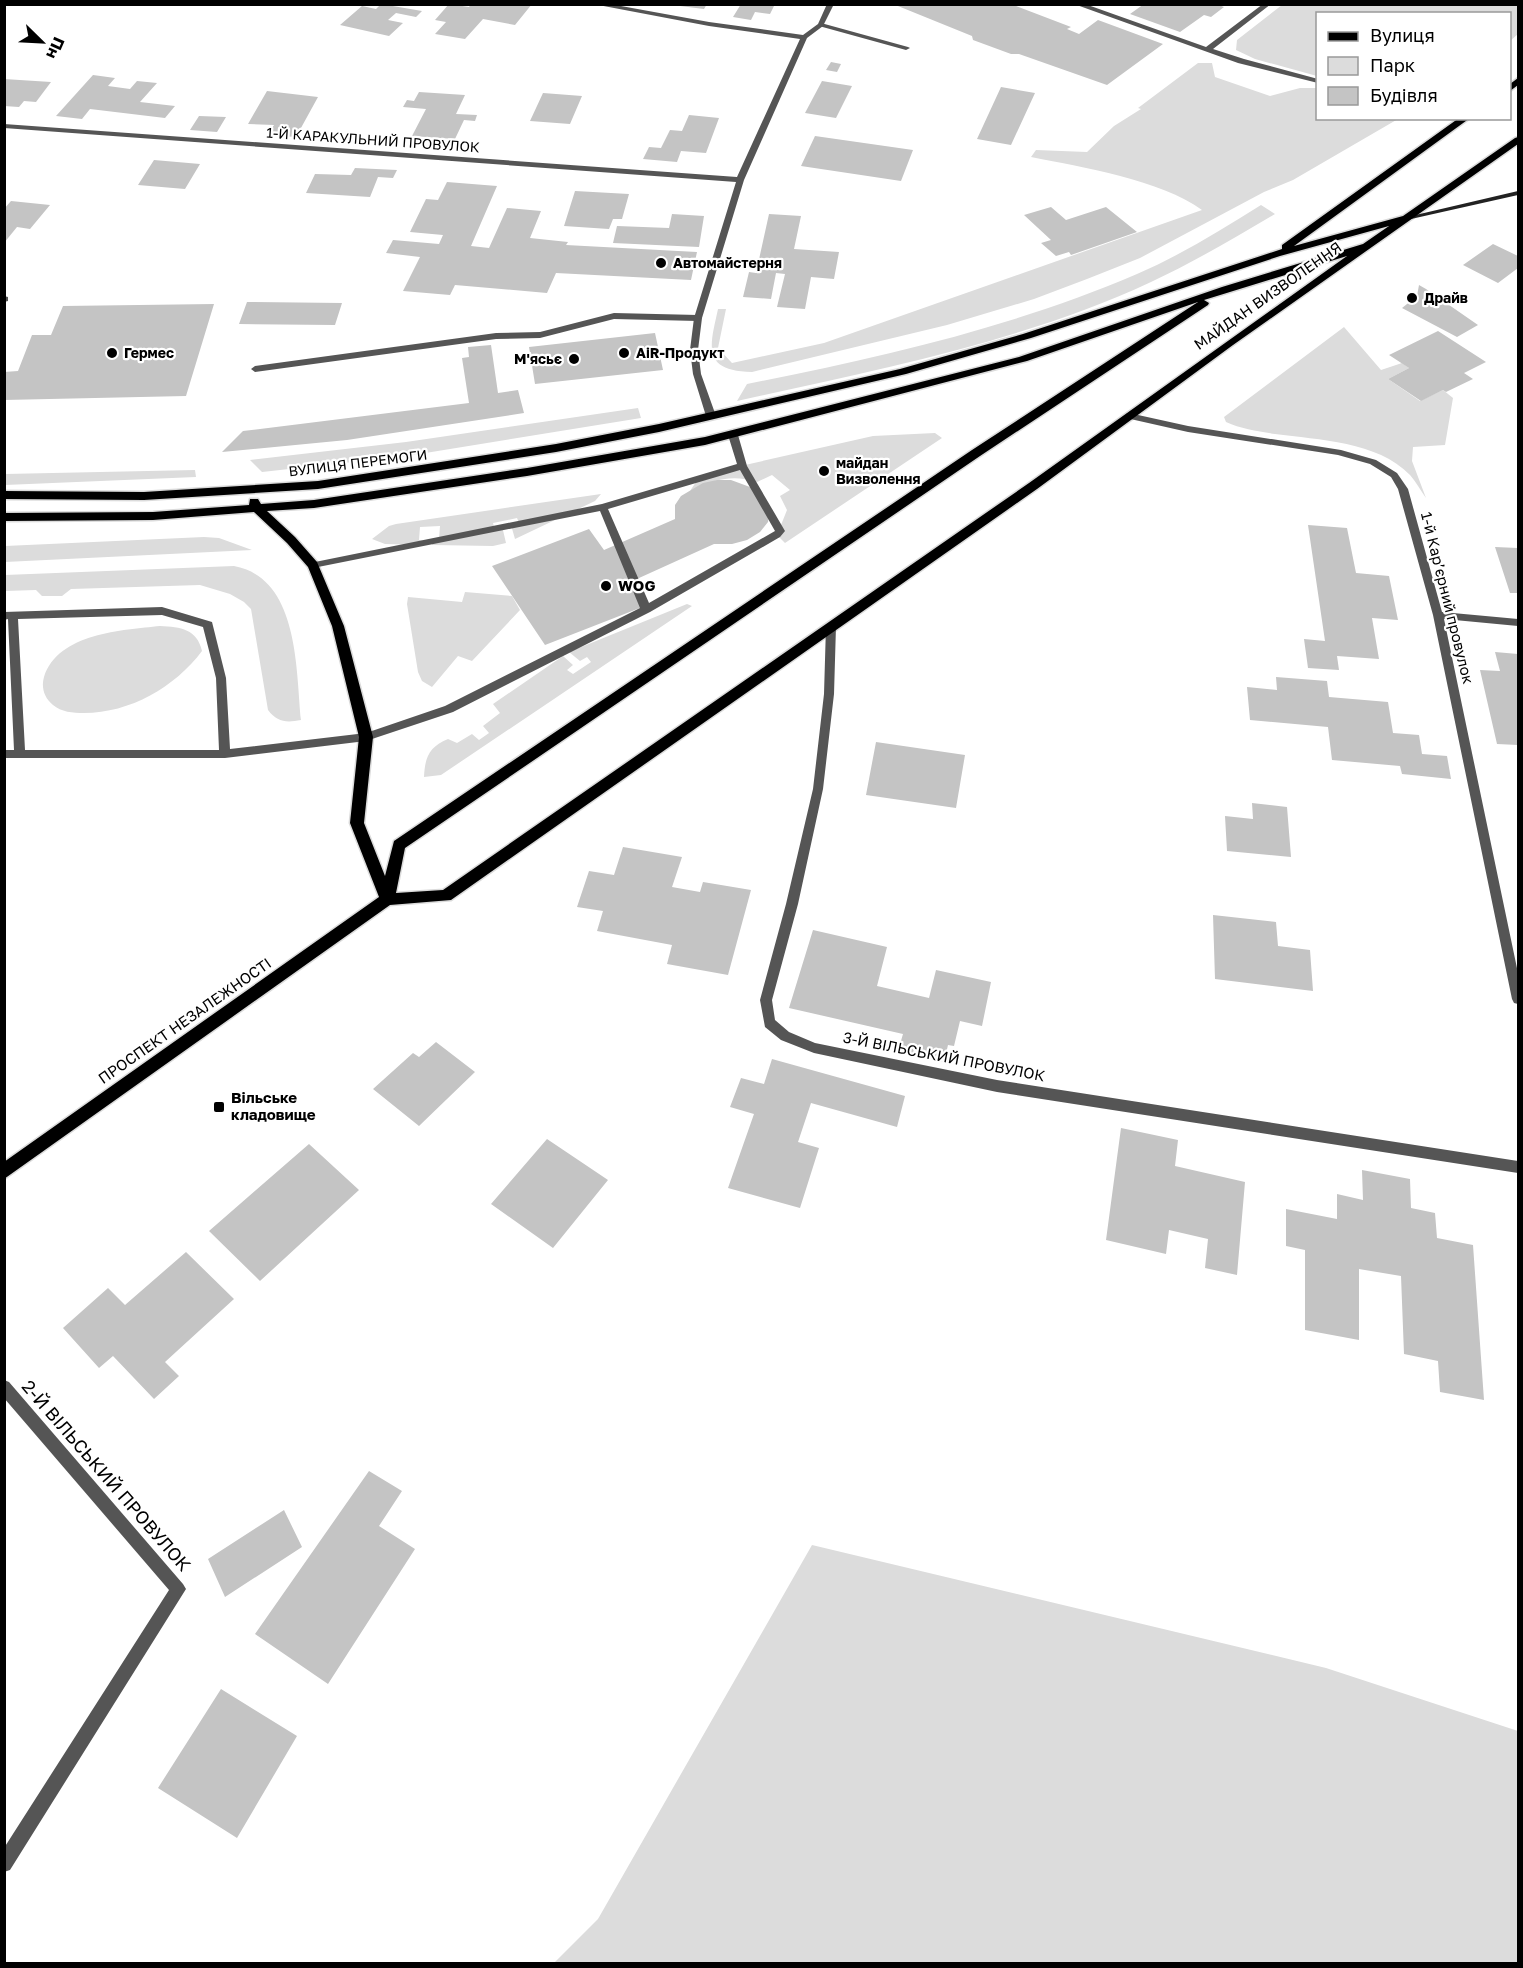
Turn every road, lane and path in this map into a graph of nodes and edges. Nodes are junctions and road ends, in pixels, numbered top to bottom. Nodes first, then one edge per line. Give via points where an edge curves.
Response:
1 (596, 4) edge
2 (831, 4) edge
3 (1077, 4) edge
4 (1268, 4) edge
5 (821, 25) junction
6 (804, 37) junction
7 (906, 48) dead end
8 (1209, 48) junction
9 (1316, 81) edge
10 (1461, 120) edge
11 (4, 126) edge
12 (1518, 140) edge
13 (740, 180) junction
14 (1518, 193) edge
15 (1411, 217) junction
16 (1371, 245) junction
17 (1276, 254) junction
18 (1227, 289) junction
19 (698, 318) junction
20 (255, 369) dead end
21 (711, 416) junction
22 (1129, 416) junction
23 (733, 435) junction
24 (742, 466) junction
25 (251, 490) junction
26 (4, 495) edge
27 (603, 507) junction
28 (256, 508) junction
29 (4, 517) edge
30 (313, 565) junction
31 (646, 609) junction
32 (1438, 615) junction
33 (9, 616) edge
34 (1518, 622) edge
35 (831, 626) junction
36 (366, 737) junction
37 (4, 754) edge
38 (20, 754) junction
39 (225, 754) junction
40 (387, 899) junction
41 (1518, 999) edge
42 (1518, 1167) edge
43 (4, 1172) edge
44 (4, 1387) edge
45 (4, 1864) edge

1 - 6 street
2 - 5 street
3 - 8 street
4 - 8 street
5 - 6 street
5 - 7 street
6 - 13 street
8 - 9 street via 1241,61
10 - 17 main road, МАЙДАН ВИЗВОЛЕННЯ
11 - 13 street, 1-Й КАРАКУЛЬНИЙ ПРОВУЛОК
12 - 15 main road, МАЙДАН ВИЗВОЛЕННЯ
13 - 19 street
14 - 15 street
15 - 16 main road, МАЙДАН ВИЗВОЛЕННЯ
15 - 17 main road, МАЙДАН ВИЗВОЛЕННЯ
16 - 18 main road, МАЙДАН ВИЗВОЛЕННЯ
16 - 22 main road, МАЙДАН ВИЗВОЛЕННЯ
17 - 18 main road, МАЙДАН ВИЗВОЛЕННЯ
17 - 21 main road, МАЙДАН ВИЗВОЛЕННЯ via 1027,336 902,372
18 - 23 main road, МАЙДАН ВИЗВОЛЕННЯ via 1023,359
18 - 40 main road, МАЙДАН ВИЗВОЛЕННЯ via 976,453 399,845
19 - 20 street via 614,316 540,335 496,336
19 - 21 street via 694,350 697,374
21 - 25 main road, ВУЛИЦЯ ПЕРЕМОГИ via 556,448 318,485
22 - 32 street, 1-й Карʼєрний провулок via 1338,452 1373,462 1394,475 1403,489
22 - 35 main road, МАЙДАН ВИЗВОЛЕННЯ
23 - 24 street
23 - 28 main road, МАЙДАН ВИЗВОЛЕННЯ via 527,472 314,504
24 - 27 street
24 - 31 street via 780,531
25 - 26 main road, ВУЛИЦЯ ПЕРЕМОГИ via 144,496
25 - 28 main road
27 - 30 street
27 - 31 street
28 - 29 main road via 153,516
28 - 30 main road
30 - 36 main road via 338,626
31 - 36 street via 449,709
32 - 34 street
32 - 41 street, 1-й Карʼєрний провулок
33 - 38 street
33 - 39 street via 162,611 208,625 221,678
35 - 40 main road, МАЙДАН ВИЗВОЛЕННЯ via 446,896
35 - 42 street, 3-Й ВІЛЬСЬКИЙ ПРОВУЛОК via 829,694 818,789 766,1000 769,1023 784,1036 814,1048 997,1086
36 - 39 street
36 - 40 main road via 357,822
37 - 38 street
38 - 39 street
40 - 43 main road, ПРОСПЕКТ НЕЗАЛЕЖНОСТІ
44 - 45 street, 2-Й ВІЛЬСЬКИЙ ПРОВУЛОК via 178,1590

